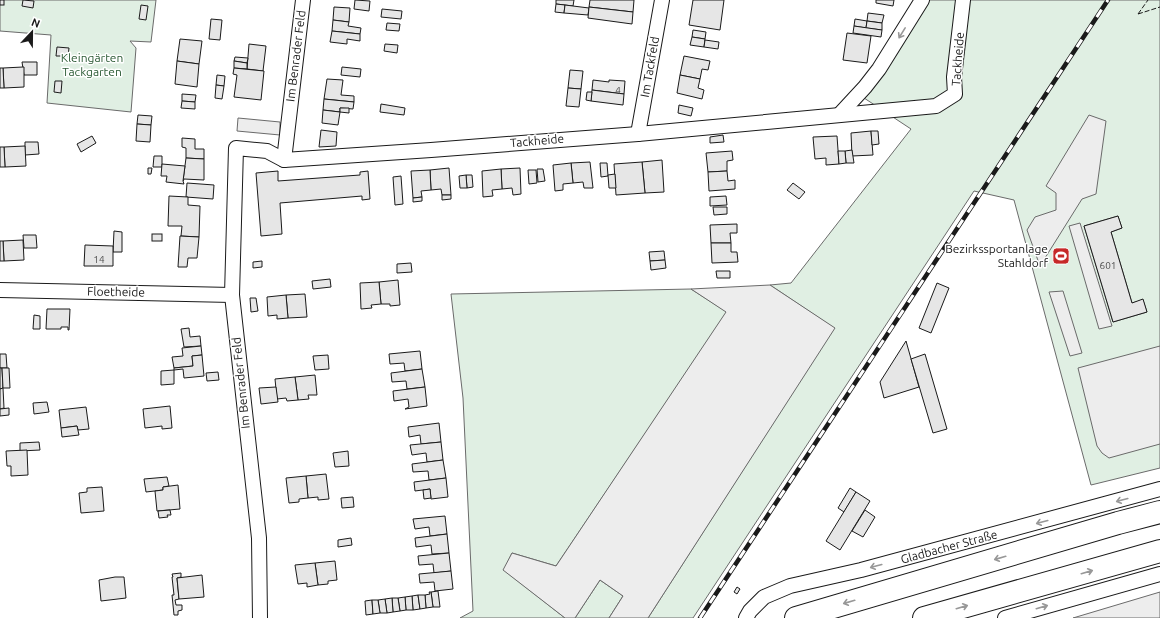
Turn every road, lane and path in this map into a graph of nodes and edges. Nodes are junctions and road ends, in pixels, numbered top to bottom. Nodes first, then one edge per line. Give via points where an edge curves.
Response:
1 (303, 0) edge
2 (662, 0) edge
3 (922, 0) edge
4 (963, 0) edge
5 (840, 114) junction
6 (638, 134) junction
7 (284, 160) junction
8 (0, 290) edge
9 (232, 295) junction
10 (1160, 489) edge
11 (1160, 512) edge
12 (1155, 552) edge
13 (1160, 574) edge
14 (260, 618) edge
15 (746, 618) edge
16 (796, 618) edge
17 (924, 618) edge
18 (1005, 618) edge

1 - 7 street, Im Benrader Feld
2 - 6 street, Im Tackfeld
3 -> 5 street via 879,69
4 - 5 street, Tackheide via 954,76 956,94 936,106
5 - 6 street, Tackheide
6 - 7 street, Tackheide
7 - 9 street, Im Benrader Feld via 267,151 236,148
8 - 9 street, Floetheide
9 - 14 street, Im Benrader Feld via 259,538
10 -> 15 street, Gladbacher Straße via 861,570 790,586 764,597
11 -> 16 main road, Gladbacher Straße
17 -> 12 main road
18 -> 13 street

